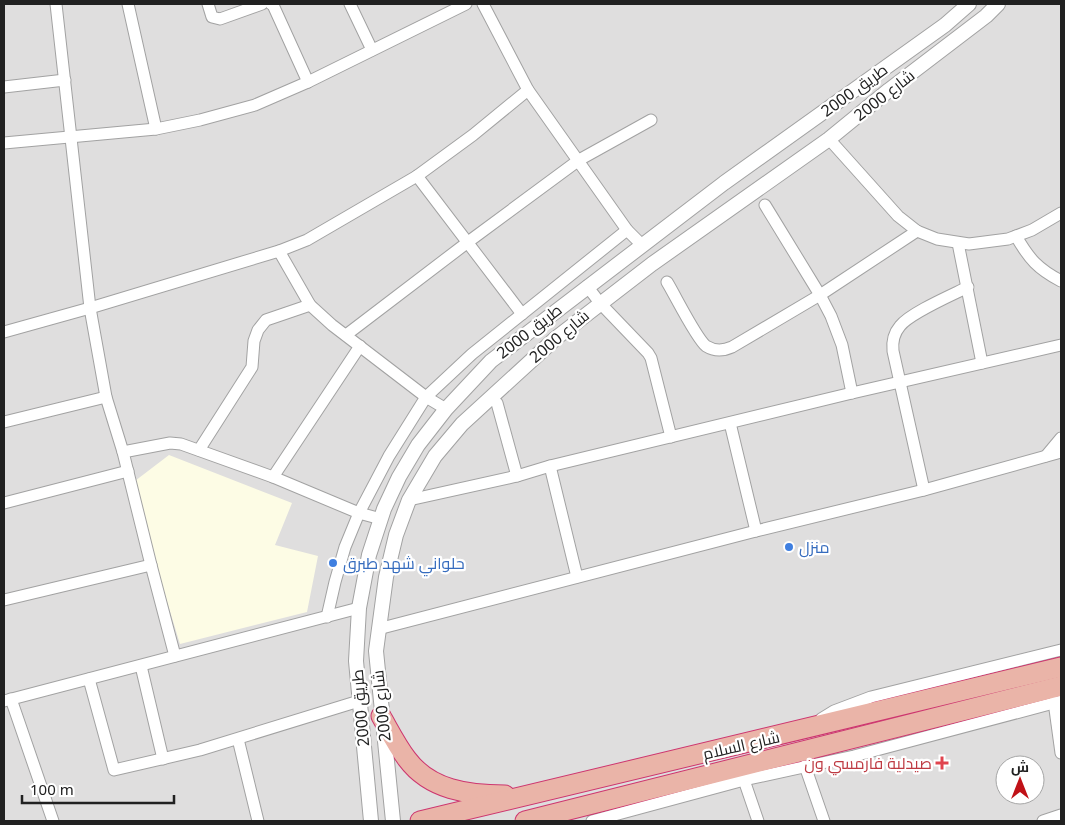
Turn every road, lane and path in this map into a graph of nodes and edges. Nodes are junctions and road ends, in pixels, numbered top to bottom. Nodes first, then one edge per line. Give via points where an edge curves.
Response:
1 (56, 4) edge
2 (128, 4) edge
3 (208, 4) edge
4 (262, 4) edge
5 (271, 4) edge
6 (350, 4) edge
7 (466, 4) edge
8 (484, 4) edge
9 (969, 4) edge
10 (998, 4) edge
11 (372, 50) junction
12 (876, 74) junction
13 (65, 80) junction
14 (308, 82) junction
15 (4, 88) edge
16 (528, 90) junction
17 (889, 90) junction
18 (651, 120) dead end
19 (156, 128) junction
20 (72, 137) junction
21 (829, 139) junction
22 (4, 143) edge
23 (578, 160) junction
24 (417, 176) junction
25 (765, 205) dead end
26 (1061, 214) edge
27 (627, 230) junction
28 (917, 231) junction
29 (1016, 236) junction
30 (468, 242) junction
31 (958, 243) junction
32 (642, 245) junction
33 (279, 251) junction
34 (667, 282) dead end
35 (1061, 282) edge
36 (587, 286) junction
37 (968, 287) junction
38 (820, 295) junction
39 (600, 303) junction
40 (310, 305) junction
41 (90, 308) junction
42 (522, 314) junction
43 (4, 332) edge
44 (346, 336) junction
45 (1061, 345) edge
46 (360, 346) junction
47 (982, 363) junction
48 (900, 382) junction
49 (852, 393) junction
50 (426, 396) junction
51 (106, 397) junction
52 (497, 404) dead end
53 (446, 409) junction
54 (4, 422) edge
55 (730, 423) junction
56 (671, 437) junction
57 (1061, 438) edge
58 (199, 450) junction
59 (123, 452) junction
60 (1061, 452) edge
61 (1046, 456) junction
62 (550, 466) junction
63 (128, 471) junction
64 (517, 476) junction
65 (273, 477) junction
66 (924, 490) junction
67 (409, 500) junction
68 (4, 503) edge
69 (359, 513) junction
70 (380, 519) junction
71 (756, 531) junction
72 (150, 565) junction
73 (577, 577) junction
74 (4, 600) edge
75 (359, 608) junction
76 (327, 618) junction
77 (378, 630) junction
78 (1061, 650) edge
79 (175, 656) junction
80 (141, 666) junction
81 (1061, 667) edge
82 (89, 679) junction
83 (1059, 696) edge
84 (7, 700) edge
85 (359, 702) junction
86 (381, 716) junction
87 (804, 730) junction
88 (238, 739) junction
89 (1061, 753) edge
90 (163, 760) junction
91 (805, 766) junction
92 (744, 780) junction
93 (531, 794) junction
94 (1061, 815) edge
95 (53, 821) edge
96 (258, 821) edge
97 (371, 821) edge
98 (393, 821) edge
99 (420, 821) edge
100 (525, 821) edge
101 (592, 821) edge
102 (758, 821) edge
103 (824, 821) edge
104 (1043, 821) edge

1 - 13 street
2 - 19 street
3 - 4 street via 212,17 220,19
5 - 14 street
6 - 11 street
7 - 11 street
8 - 16 street
9 - 12 street, طريق 2000
10 - 17 street, شارع 2000
11 - 14 street
12 - 17 street
12 - 32 street, طريق 2000
13 - 15 street
13 - 20 street
14 - 19 street via 255,105
16 - 23 street
16 - 24 street
17 - 21 street, شارع 2000
18 - 23 street
19 - 20 street
20 - 22 street
20 - 41 street
21 - 28 street via 898,216
21 - 39 street, شارع 2000
23 - 27 street
23 - 30 street
24 - 30 street
24 - 33 street via 307,240
25 - 38 street
26 - 29 street
27 - 32 street
27 - 42 street
28 - 31 street
28 - 38 street
29 - 31 street via 980,243
29 - 35 street via 1034,264
30 - 42 street
30 - 44 street
31 - 37 street
32 - 36 street, طريق 2000
33 - 40 street
33 - 41 street
34 - 38 street via 702,342 718,350 732,347
36 - 39 street
36 - 53 street, طريق 2000 via 490,361
37 - 47 street
37 - 48 street via 909,318 899,327 892,345
38 - 49 street via 842,345
39 - 56 street via 652,358
39 - 67 street, شارع 2000 via 556,338 462,424 435,456
40 - 44 street
40 - 58 street via 266,320 258,330 252,367
41 - 43 street
41 - 51 street
42 - 50 street
44 - 46 street
45 - 47 street
46 - 50 street
46 - 65 street
47 - 48 street
48 - 49 street
48 - 66 street
49 - 55 street
50 - 53 street
50 - 69 street
51 - 54 street
51 - 59 street
52 - 64 street
53 - 70 street, طريق 2000 via 418,445
55 - 56 street
55 - 71 street
56 - 62 street
57 - 61 street
58 - 59 street via 170,443
58 - 65 street
59 - 63 street
60 - 61 street
61 - 66 street
62 - 64 street
62 - 73 street
63 - 68 street
63 - 72 street
64 - 67 street
65 - 69 street
66 - 71 street
67 - 77 street, شارع 2000 via 396,535
69 - 70 street
69 - 76 street via 345,547
70 - 75 street, طريق 2000
71 - 73 street
72 - 74 street
72 - 79 street
73 - 77 street
75 - 76 street
75 - 85 street, طريق 2000 via 356,661
76 - 79 street
77 - 86 street, شارع 2000 via 376,651
78 - 87 street via 871,697 834,711
79 - 80 street
80 - 82 street
80 - 90 street
81 - 87 highway, شارع السلام
82 - 84 street
82 - 90 street via 114,770
83 - 89 street
83 - 91 street via 854,756
83 - 100 highway, شارع السلام
84 - 95 street
85 - 88 street
85 - 97 street, طريق 2000
86 - 93 highway via 407,760 444,788 502,795
86 - 98 street, شارع 2000
87 - 93 highway, شارع السلام
88 - 90 street
88 - 96 street
91 - 92 street
91 - 103 street
92 - 101 street
92 - 102 street
93 - 99 highway, شارع السلام
94 - 104 street

